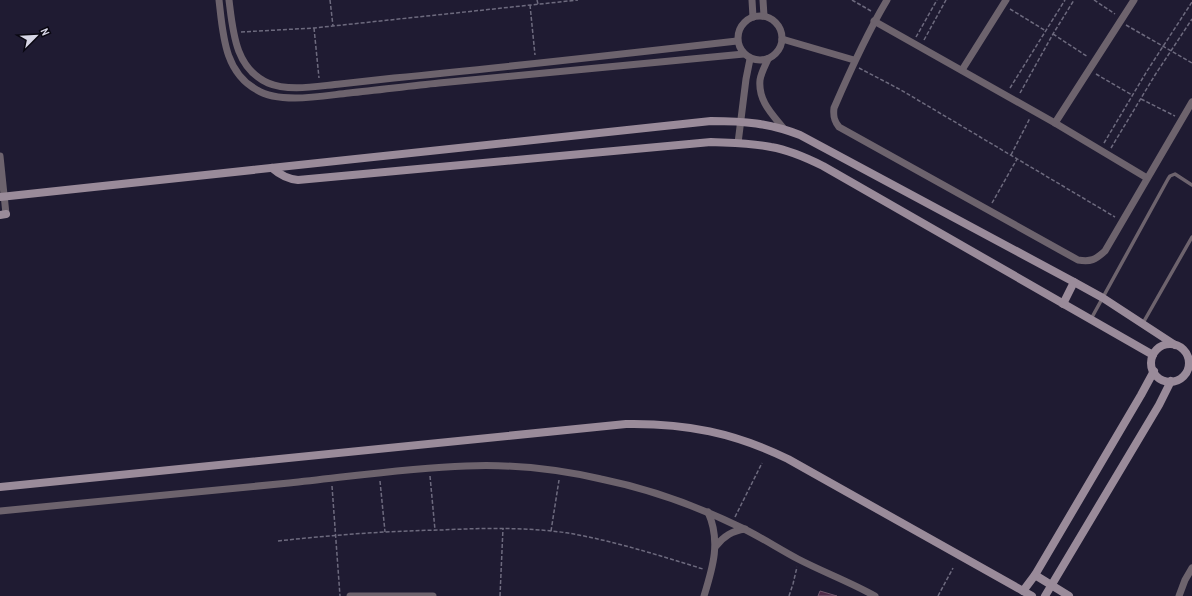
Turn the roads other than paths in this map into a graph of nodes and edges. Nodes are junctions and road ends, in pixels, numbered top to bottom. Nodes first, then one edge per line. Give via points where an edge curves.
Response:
1 (219, 0) edge
2 (229, 0) edge
3 (752, 0) edge
4 (763, 0) edge
5 (887, 0) edge
6 (1134, 0) edge
7 (1005, 2) edge
8 (764, 16) junction
9 (753, 17) junction
10 (876, 18) junction
11 (782, 39) junction
12 (737, 41) junction
13 (747, 56) junction
14 (768, 59) junction
15 (560, 61) junction
16 (853, 62) junction
17 (962, 70) junction
18 (561, 72) junction
19 (439, 74) junction
20 (440, 83) junction
21 (1192, 102) edge
22 (741, 121) junction
23 (1055, 123) junction
24 (784, 129) junction
25 (738, 144) junction
26 (0, 156) edge
27 (272, 168) junction
28 (1148, 178) junction
29 (1192, 185) edge
30 (2, 196) edge
31 (3, 215) edge
32 (1192, 238) edge
33 (1074, 282) junction
34 (1102, 298) junction
35 (1063, 304) junction
36 (1091, 320) junction
37 (1143, 323) junction
38 (1175, 344) junction
39 (1153, 355) junction
40 (1190, 357) edge
41 (1154, 371) junction
42 (1188, 375) edge
43 (1171, 381) junction
44 (0, 487) edge
45 (0, 511) edge
46 (708, 512) junction
47 (744, 529) junction
48 (716, 546) junction
49 (1192, 568) edge
50 (1035, 576) junction
51 (1052, 585) junction
52 (1023, 591) junction
53 (866, 593) edge
54 (350, 596) edge
55 (431, 596) edge
56 (704, 596) edge
57 (875, 596) edge
58 (1032, 596) edge
59 (1045, 596) edge
60 (1069, 596) edge
61 (1180, 596) edge

1 - 20 street via 224,43 230,61 246,84 264,94 284,98 314,97
2 - 19 street via 238,52 250,70 268,83 289,88
3 - 9 street
4 - 8 street
5 - 10 street
6 - 23 street
7 - 17 street
8 - 9 street
8 - 11 street via 777,24
9 - 12 street via 741,26
10 - 16 street
10 - 17 street
11 - 14 street via 779,49
11 - 16 street
12 - 13 street
12 - 15 street
13 - 14 street via 759,61
13 - 18 street
13 - 22 street
14 - 24 street via 760,79 760,92 762,100
15 - 18 street
15 - 19 street
16 - 28 street via 834,108 833,115 839,127 1078,260 1098,258 1105,251
17 - 23 street
18 - 20 street
19 - 20 street
21 - 28 street
22 - 24 street
22 - 25 street
22 - 27 street via 711,121
23 - 28 street
24 - 33 street via 800,135
25 - 27 street via 704,143 298,180 289,179
25 - 35 street via 772,147 823,166
26 - 30 street
27 - 30 street
29 - 34 lane via 1175,174 1168,178
30 - 31 street
32 - 37 lane
33 - 34 street
33 - 35 street
34 - 36 lane
34 - 37 street
35 - 36 street
36 - 39 street
37 - 38 street
38 - 39 street via 1160,347
38 - 40 street
39 - 41 street
40 - 42 street
41 - 43 street via 1161,379
41 - 50 street
42 - 43 street
43 - 51 street
44 - 52 street via 626,424 663,424 735,437 777,453
45 - 46 street via 429,469 495,466 601,479 670,498
46 - 47 street
46 - 48 street via 714,528
47 - 48 street via 723,537
47 - 53 street
48 - 56 street
49 - 61 street
50 - 51 street
50 - 52 street
51 - 59 street
51 - 60 street
52 - 58 street
53 - 57 street
54 - 55 street

